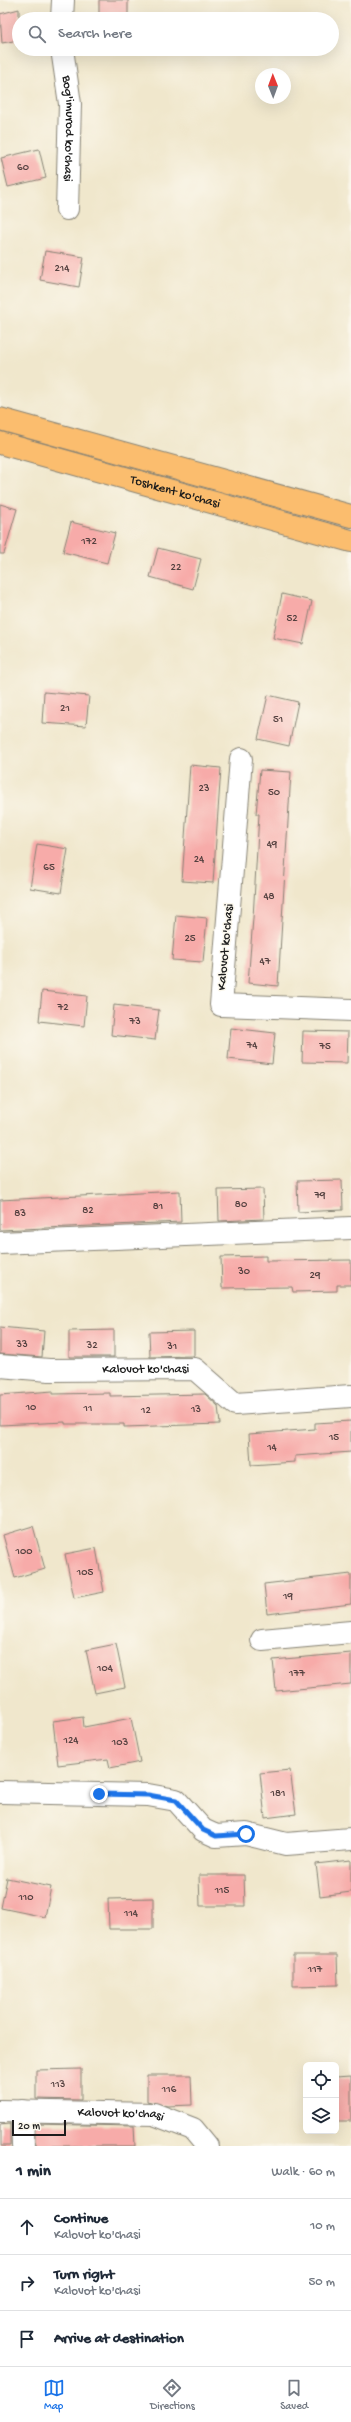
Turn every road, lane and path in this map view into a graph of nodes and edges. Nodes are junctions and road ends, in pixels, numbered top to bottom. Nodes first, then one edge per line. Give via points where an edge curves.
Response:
1 (63, 0) edge
2 (62, 12) edge
3 (63, 56) edge
4 (67, 209) dead end
5 (0, 419) edge
6 (0, 443) edge
7 (351, 516) edge
8 (351, 541) edge
9 (241, 759) dead end
10 (351, 1010) edge
11 (351, 1228) edge
12 (0, 1243) edge
13 (0, 1366) edge
14 (351, 1396) edge
15 (351, 1632) edge
16 (262, 1640) dead end
17 (0, 1792) edge
18 (351, 1839) edge
19 (0, 2111) edge
20 (22, 2111) junction
21 (24, 2146) edge
22 (206, 2146) edge

1 - 2 street
3 - 4 street, Bog'imurod ko'chasi via 70,104
5 - 7 highway, Toshkent ko'chasi
6 - 8 highway, Toshkent ko'chasi
9 - 10 street, Kalovot ko'chasi via 221,1005
11 - 12 street
13 - 14 street, Kalovot ko'chasi via 49,1370 195,1369 236,1404
15 - 16 street
17 - 18 street via 148,1795 176,1800 203,1830 216,1836 246,1834 286,1844
19 - 20 street, Kalovot ko'chasi
20 - 21 street
20 - 22 street, Kalovot ko'chasi via 154,2114 193,2129

